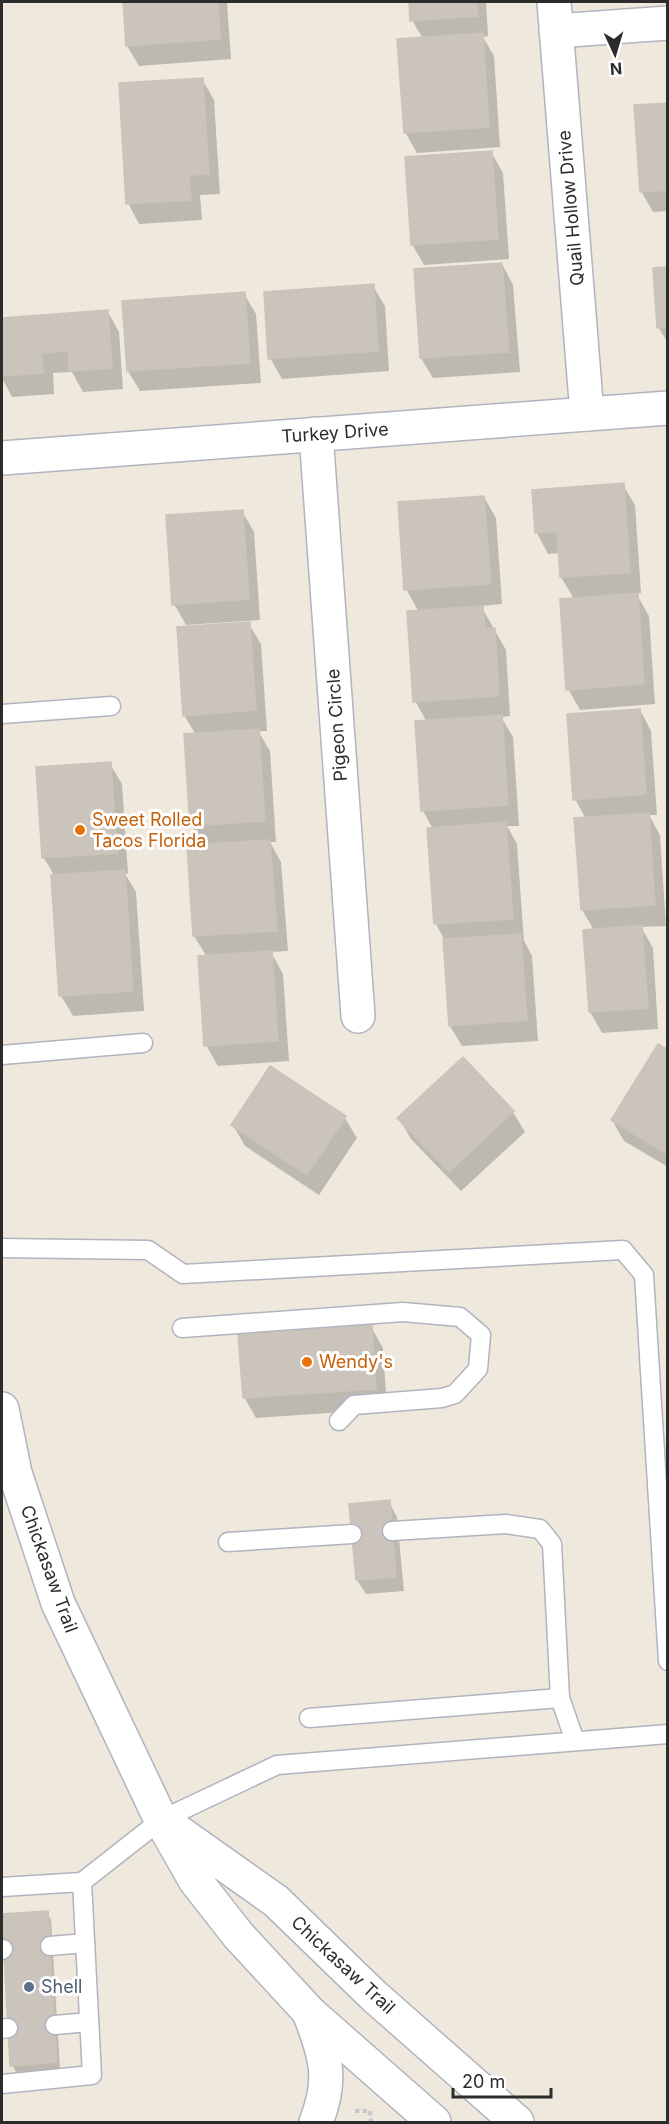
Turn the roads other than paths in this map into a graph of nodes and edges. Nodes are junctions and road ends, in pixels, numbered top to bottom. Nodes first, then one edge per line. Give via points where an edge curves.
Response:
1 (555, 16) edge
2 (668, 23) edge
3 (668, 408) edge
4 (587, 414) junction
5 (316, 434) junction
6 (2, 458) edge
7 (111, 706) dead end
8 (2, 714) edge
9 (358, 1016) dead end
10 (142, 1043) dead end
11 (2, 1055) edge
12 (2, 1248) edge
13 (182, 1328) dead end
14 (2, 1409) edge
15 (339, 1421) dead end
16 (392, 1532) dead end
17 (352, 1534) dead end
18 (228, 1542) dead end
19 (668, 1661) edge
20 (560, 1698) junction
21 (309, 1718) dead end
22 (668, 1734) edge
23 (575, 1741) junction
24 (161, 1820) junction
25 (82, 1882) junction
26 (2, 1887) edge
27 (85, 1943) junction
28 (50, 1946) dead end
29 (310, 2013) junction
30 (90, 2022) junction
31 (55, 2025) dead end
32 (2, 2084) edge
33 (316, 2122) edge
34 (434, 2122) edge
35 (517, 2122) edge

1 - 2 street
1 - 4 street, Quail Hollow Drive
3 - 4 street, Turkey Drive
4 - 5 street, Turkey Drive
5 - 6 street, Turkey Drive
5 - 9 street, Pigeon Circle
7 - 8 lane
10 - 11 lane
12 - 19 lane via 147,1250 183,1274 623,1250 644,1275
13 - 15 lane via 403,1312 460,1317 482,1335 478,1369 455,1394 354,1405
14 - 24 street, Chickasaw Trail via 15,1473 58,1603
16 - 20 lane via 506,1524 540,1529 552,1544
17 - 18 lane
20 - 21 lane
20 - 23 lane
22 - 23 lane
23 - 24 lane via 277,1765
24 - 25 lane
24 - 29 street, Chickasaw Trail via 195,1880 238,1935
24 - 35 street, Chickasaw Trail via 276,1901 374,1996
25 - 26 lane
25 - 27 lane
27 - 28 lane
27 - 30 lane
29 - 33 street via 324,2051 327,2076 326,2098
29 - 34 street, Chickasaw Trail
30 - 31 lane
30 - 32 lane via 92,2075

